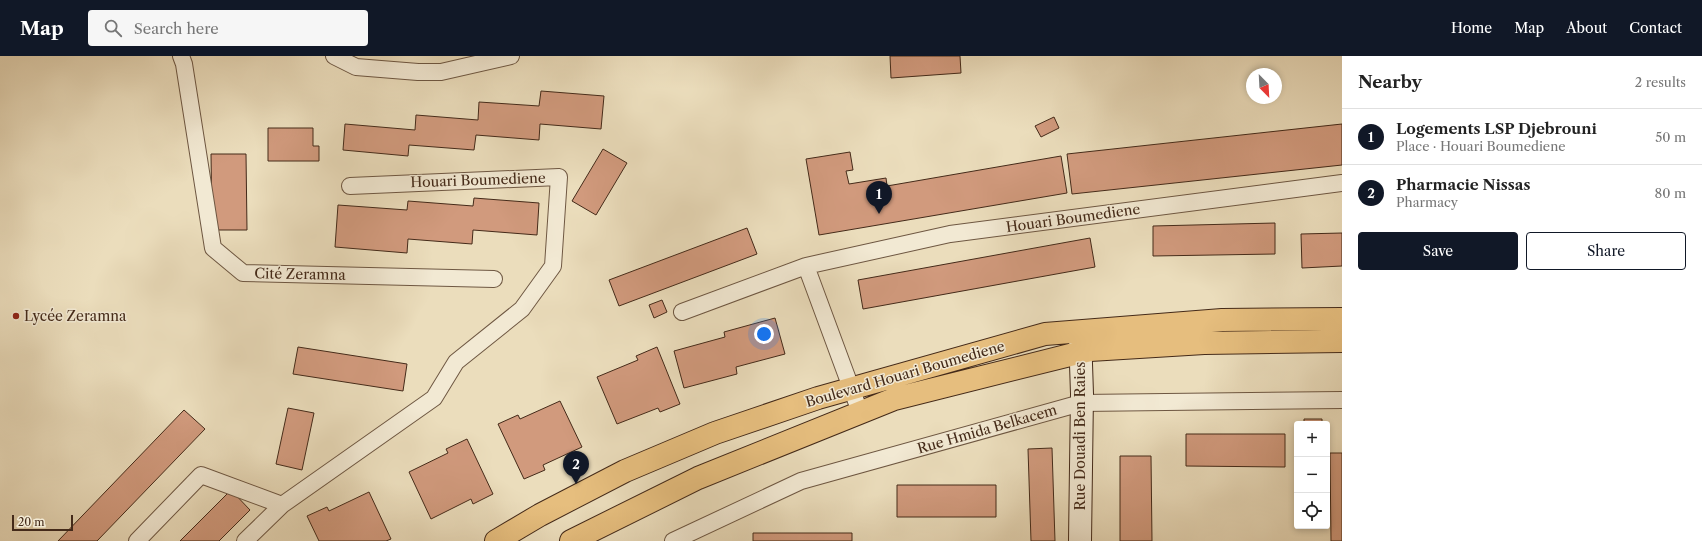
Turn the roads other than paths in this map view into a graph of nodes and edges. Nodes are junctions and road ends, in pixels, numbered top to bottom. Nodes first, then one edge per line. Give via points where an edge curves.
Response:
1 (181, 56) edge
2 (334, 56) edge
3 (511, 56) edge
4 (1342, 183) edge
5 (350, 186) dead end
6 (806, 266) junction
7 (494, 279) dead end
8 (682, 312) dead end
9 (1342, 319) edge
10 (1080, 331) junction
11 (1342, 341) edge
12 (1080, 352) junction
13 (851, 388) junction
14 (1342, 400) edge
15 (1081, 403) junction
16 (860, 412) junction
17 (282, 505) junction
18 (137, 541) edge
19 (245, 541) edge
20 (496, 541) edge
21 (571, 541) edge
22 (673, 541) edge
23 (1080, 541) edge

1 - 7 street, Cité Zeramna via 213,248 243,273
2 - 3 street via 356,67 418,72 441,72
4 - 6 street, Houari Boumediene via 950,234
5 - 17 street, Houari Boumediene via 559,177 553,266 522,309 456,362 434,398
6 - 8 street, Houari Boumediene
6 - 13 street
9 - 10 highway, Boulevard Houari Boumediene via 1222,320
10 - 12 street, Rue Douadi Ben Raies
10 - 13 highway, Boulevard Houari Boumediene via 1045,334
11 - 12 highway, Boulevard Houari Boumediene via 1204,343
12 - 15 street, Rue Douadi Ben Raies
12 - 16 highway, Boulevard Houari Boumediene via 894,399
13 - 16 street
13 - 20 highway, Boulevard Houari Boumediene via 714,433 625,471
14 - 15 street, Rue Hmida Belkacem
15 - 22 street, Rue Hmida Belkacem via 800,481
15 - 23 street, Rue Douadi Ben Raies
16 - 21 highway, Boulevard Houari Boumediene via 698,478
17 - 18 street via 201,475
17 - 19 street, Houari Boumediene

